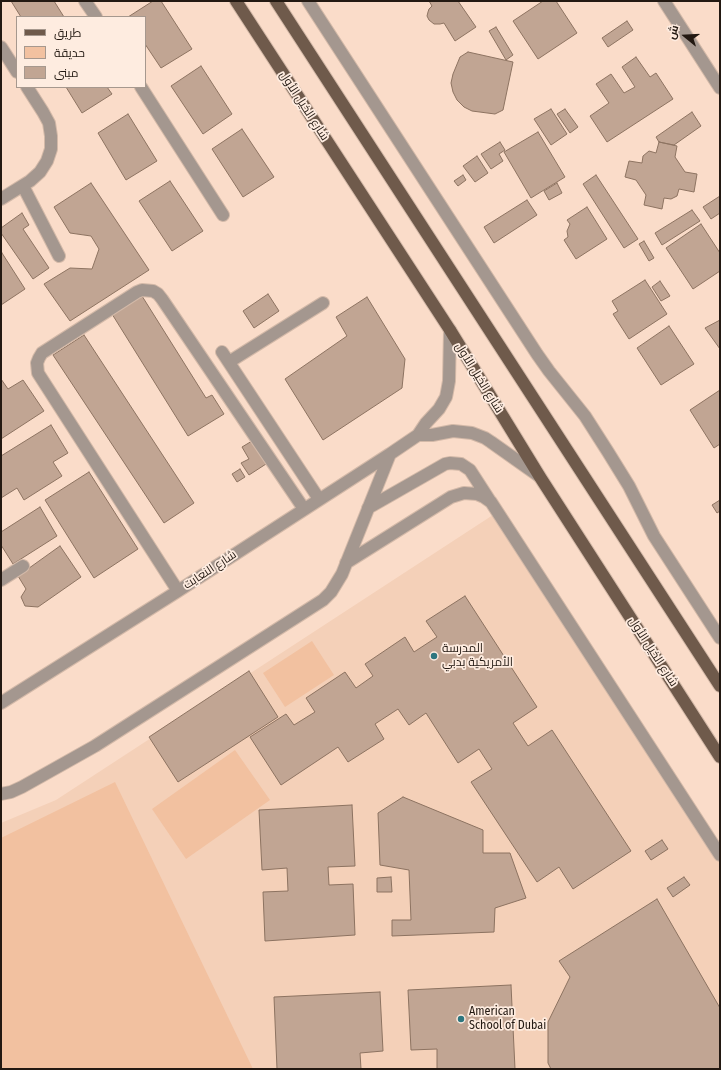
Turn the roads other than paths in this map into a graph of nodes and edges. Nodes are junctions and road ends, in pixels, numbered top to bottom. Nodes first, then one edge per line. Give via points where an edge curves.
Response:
1 (85, 1) edge
2 (236, 1) edge
3 (276, 1) edge
4 (308, 1) edge
5 (664, 1) edge
6 (95, 16) edge
7 (1, 47) edge
8 (16, 70) edge
9 (28, 88) edge
10 (142, 88) edge
11 (720, 88) edge
12 (23, 186) junction
13 (1, 199) edge
14 (224, 215) dead end
15 (59, 256) dead end
16 (323, 303) dead end
17 (450, 330) junction
18 (418, 436) junction
19 (390, 454) junction
20 (540, 476) junction
21 (319, 499) junction
22 (491, 502) junction
23 (368, 508) junction
24 (304, 509) junction
25 (346, 563) junction
26 (24, 566) dead end
27 (1, 580) edge
28 (178, 591) junction
29 (720, 638) edge
30 (720, 686) edge
31 (1, 703) edge
32 (720, 757) edge
33 (1, 794) edge
34 (720, 855) edge

1 - 6 street
2 - 17 main road, شارع الخيل الأول
3 - 30 main road
4 - 29 street via 537,354 585,416 629,486 658,543
5 - 11 street
7 - 8 street
9 - 12 street via 49,123 51,149 40,172
10 - 14 street
12 - 13 street
12 - 15 street
16 - 21 street via 225,357
17 - 18 street, شارع النعايت via 449,381 446,397
17 - 20 main road, شارع الخيل الأول
18 - 19 street, شارع النعايت
18 - 20 street, شارع النعايت via 453,431 472,433 485,438
19 - 21 street, شارع النعايت
19 - 23 street
20 - 32 main road, شارع الخيل الأول
21 - 24 street, شارع النعايت
22 - 23 street via 470,470 461,464 450,463
22 - 25 street via 477,494 451,496
22 - 34 street
23 - 25 street
24 - 28 street, شارع النعايت
24 - 28 street via 158,294 153,291 136,292 42,353 37,363 38,373
25 - 33 street via 337,583 323,600 95,746 22,787
26 - 27 street
28 - 31 street, شارع النعايت

